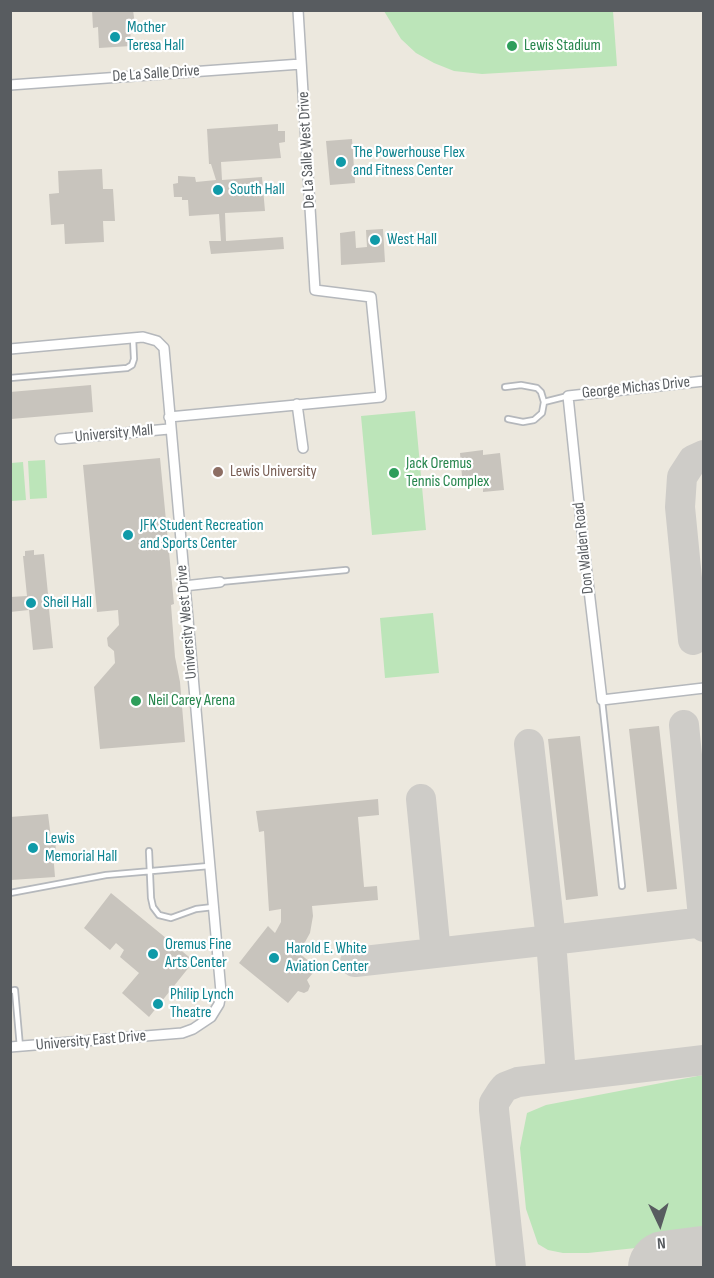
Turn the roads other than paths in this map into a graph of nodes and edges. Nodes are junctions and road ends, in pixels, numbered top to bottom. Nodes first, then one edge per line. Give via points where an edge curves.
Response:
1 (298, 10) edge
2 (302, 64) junction
3 (10, 85) edge
4 (133, 338) junction
5 (10, 349) edge
6 (10, 378) edge
7 (704, 381) edge
8 (505, 387) dead end
9 (568, 396) junction
10 (544, 402) junction
11 (297, 404) junction
12 (169, 417) junction
13 (508, 419) dead end
14 (170, 429) junction
15 (60, 439) dead end
16 (303, 448) dead end
17 (346, 570) dead end
18 (220, 582) joint
19 (184, 585) junction
20 (704, 688) edge
21 (602, 700) junction
22 (149, 851) dead end
23 (209, 866) junction
24 (151, 871) junction
25 (621, 886) dead end
26 (10, 893) edge
27 (213, 907) junction
28 (10, 991) edge
29 (221, 992) joint
30 (17, 1019) junction
31 (10, 1020) edge
32 (15, 1047) edge

1 - 2 street, De La Salle West Drive
2 - 3 street, De La Salle Drive
2 - 11 street, De La Salle West Drive via 315,290 371,297 381,397
4 - 5 street
4 - 6 lane via 134,359 127,368
4 - 12 street, University West Drive via 157,341 164,348
7 - 9 street, George Michas Drive
8 - 10 lane via 537,388
9 - 10 lane
9 - 21 street, Don Walden Road
10 - 13 lane via 542,413 534,420
11 - 12 street
11 - 16 street
12 - 14 street, University West Drive
14 - 15 street, University Mall
14 - 19 street, University West Drive
17 - 18 lane
18 - 19 street
19 - 23 street, University West Drive
20 - 21 street
21 - 25 lane
22 - 24 lane
23 - 24 lane
23 - 27 street, University West Drive
24 - 26 lane
24 - 27 lane via 151,898 159,915 171,918
27 - 29 street, University West Drive
28 - 30 lane via 15,990
29 - 32 street, University East Drive via 211,1017 193,1029
30 - 31 lane
30 - 32 lane

